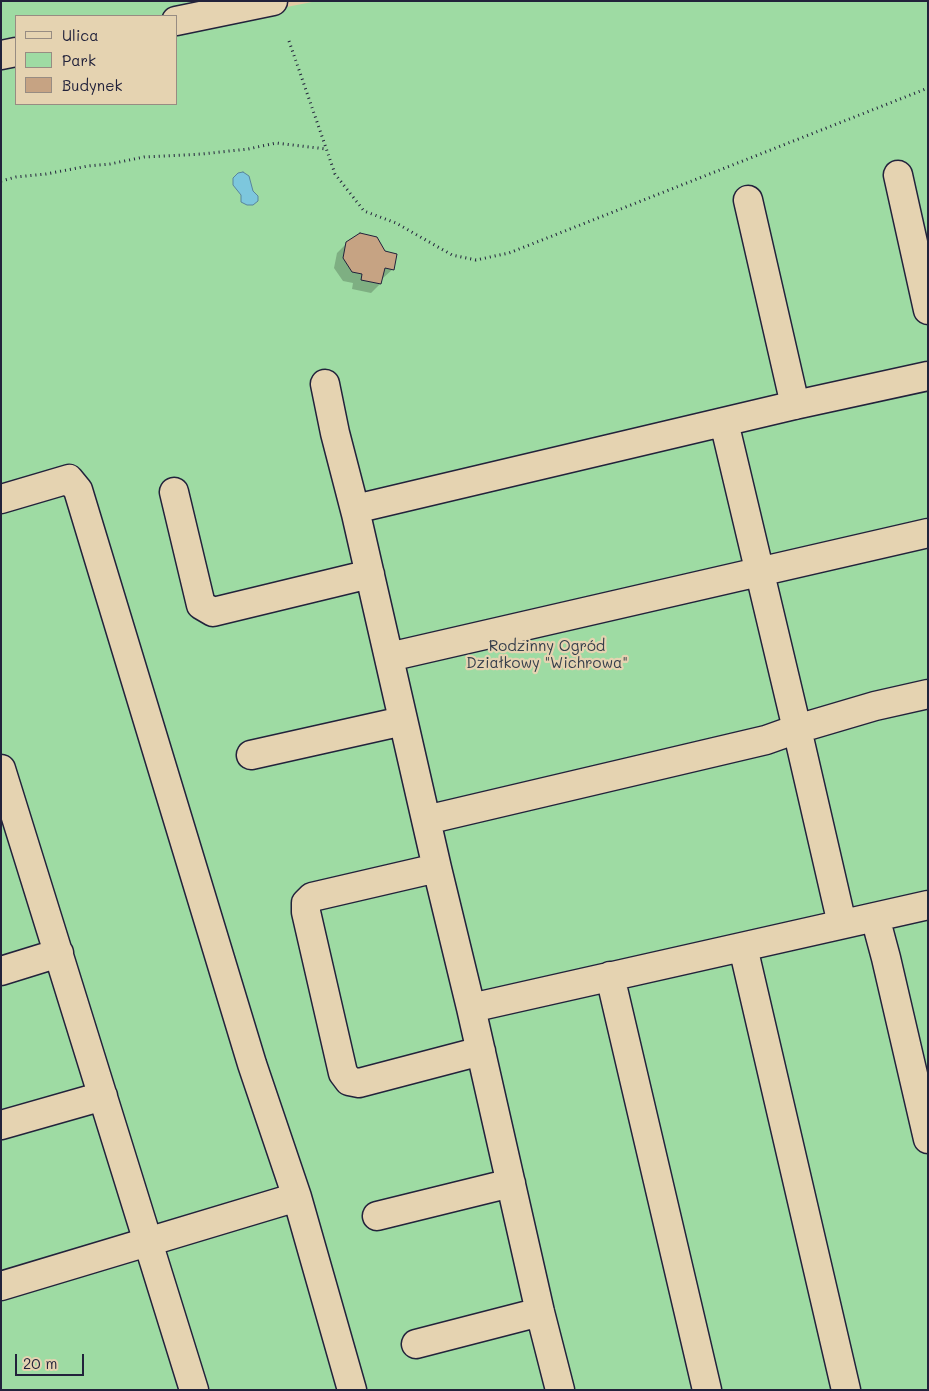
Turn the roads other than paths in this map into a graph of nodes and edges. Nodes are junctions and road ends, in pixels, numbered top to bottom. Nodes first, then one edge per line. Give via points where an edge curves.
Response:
1 (273, 1) edge
2 (178, 20) edge
3 (15, 52) edge
4 (1, 55) edge
5 (898, 175) dead end
6 (748, 200) dead end
7 (928, 310) edge
8 (928, 376) edge
9 (325, 384) dead end
10 (795, 405) junction
11 (724, 422) junction
12 (174, 492) dead end
13 (1, 499) edge
14 (355, 509) junction
15 (928, 533) edge
16 (760, 572) junction
17 (370, 574) junction
18 (389, 657) junction
19 (928, 694) edge
20 (403, 720) junction
21 (797, 729) junction
22 (251, 755) dead end
23 (1, 769) edge
24 (8, 818) edge
25 (426, 820) junction
26 (437, 868) junction
27 (928, 905) edge
28 (875, 917) junction
29 (842, 924) junction
30 (743, 946) junction
31 (58, 953) junction
32 (1, 971) edge
33 (610, 976) junction
34 (471, 1008) junction
35 (481, 1051) junction
36 (103, 1096) junction
37 (1, 1126) edge
38 (928, 1139) edge
39 (511, 1183) junction
40 (297, 1197) junction
41 (377, 1216) dead end
42 (148, 1242) junction
43 (1, 1286) edge
44 (540, 1312) junction
45 (416, 1344) dead end
46 (192, 1389) edge
47 (352, 1390) edge
48 (560, 1390) edge
49 (707, 1390) edge
50 (846, 1390) edge

1 - 2 lane
3 - 4 lane
5 - 7 lane
6 - 10 lane
8 - 10 lane
9 - 14 lane
10 - 11 lane
11 - 14 lane
11 - 16 lane
12 - 17 lane via 201,605 213,612
13 - 40 lane via 69,479 78,490 252,1064
14 - 17 lane
15 - 16 lane
16 - 18 lane
16 - 21 lane
17 - 18 lane
18 - 20 lane
19 - 21 lane
20 - 22 lane
20 - 25 lane
21 - 25 lane via 766,740
21 - 29 lane
23 - 24 lane
24 - 31 lane
25 - 26 lane
26 - 34 lane
26 - 35 lane via 312,897 306,903 343,1073 349,1081 359,1083
27 - 28 lane
28 - 29 lane
28 - 38 lane
29 - 30 lane
30 - 33 lane
30 - 50 lane
31 - 32 lane
31 - 36 lane
33 - 34 lane
33 - 49 lane
34 - 35 lane
35 - 39 lane
36 - 37 lane
36 - 42 lane
39 - 41 lane
39 - 44 lane
40 - 42 lane
40 - 47 lane
42 - 43 lane
42 - 46 lane
44 - 45 lane
44 - 48 lane

